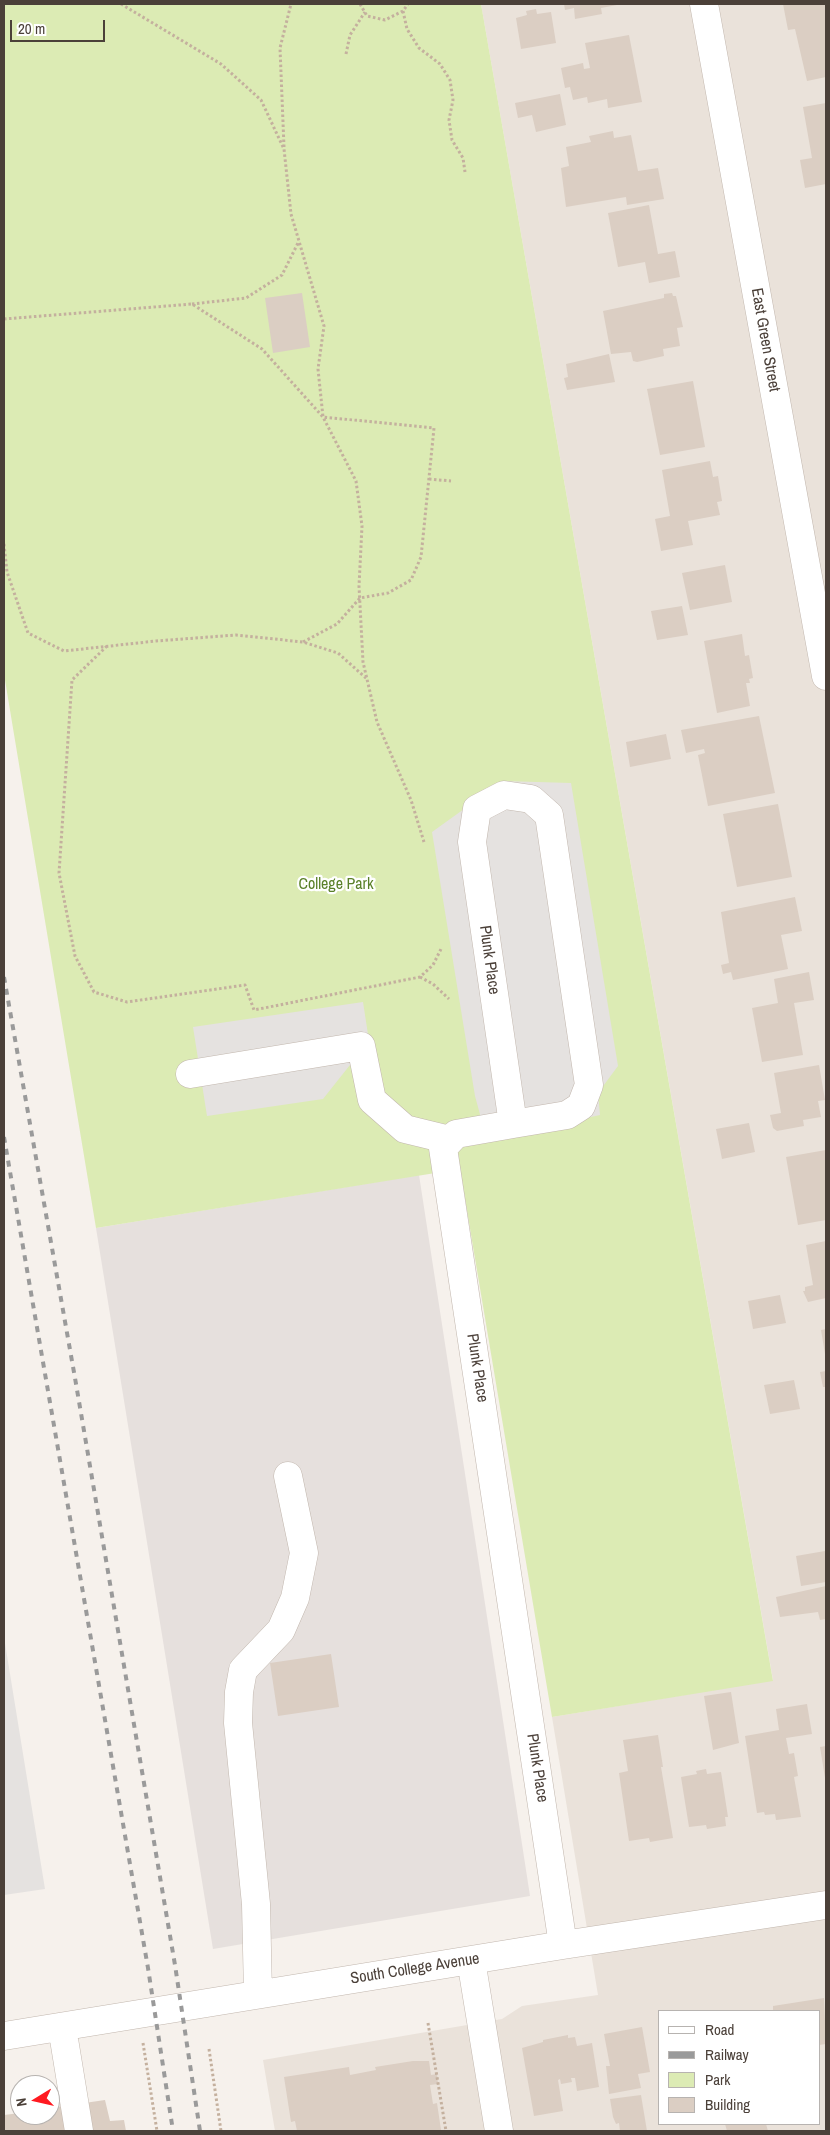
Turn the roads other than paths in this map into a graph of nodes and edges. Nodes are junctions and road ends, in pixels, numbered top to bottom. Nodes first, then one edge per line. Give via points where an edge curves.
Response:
1 (704, 4) edge
2 (826, 676) edge
3 (190, 1074) dead end
4 (513, 1124) junction
5 (450, 1140) junction
6 (288, 1476) dead end
7 (826, 1905) edge
8 (563, 1945) junction
9 (471, 1960) junction
10 (258, 1994) junction
11 (62, 2027) junction
12 (4, 2036) edge
13 (79, 2131) edge
14 (499, 2131) edge

1 - 2 street, East Green Street
3 - 5 street via 361,1046 372,1100 405,1129
4 - 4 street, Plunk Place via 472,842 477,809 504,795 531,798 549,815 589,1084 581,1106 567,1115
4 - 5 street via 456,1134
5 - 8 street, Plunk Place via 443,1148
6 - 10 street via 304,1553 295,1598 281,1630 243,1670 239,1692 238,1723 256,1904
7 - 8 street, South College Avenue
8 - 9 street, South College Avenue
9 - 10 street, South College Avenue
9 - 14 street
10 - 11 street, South College Avenue
11 - 12 street, South College Avenue
11 - 13 street

